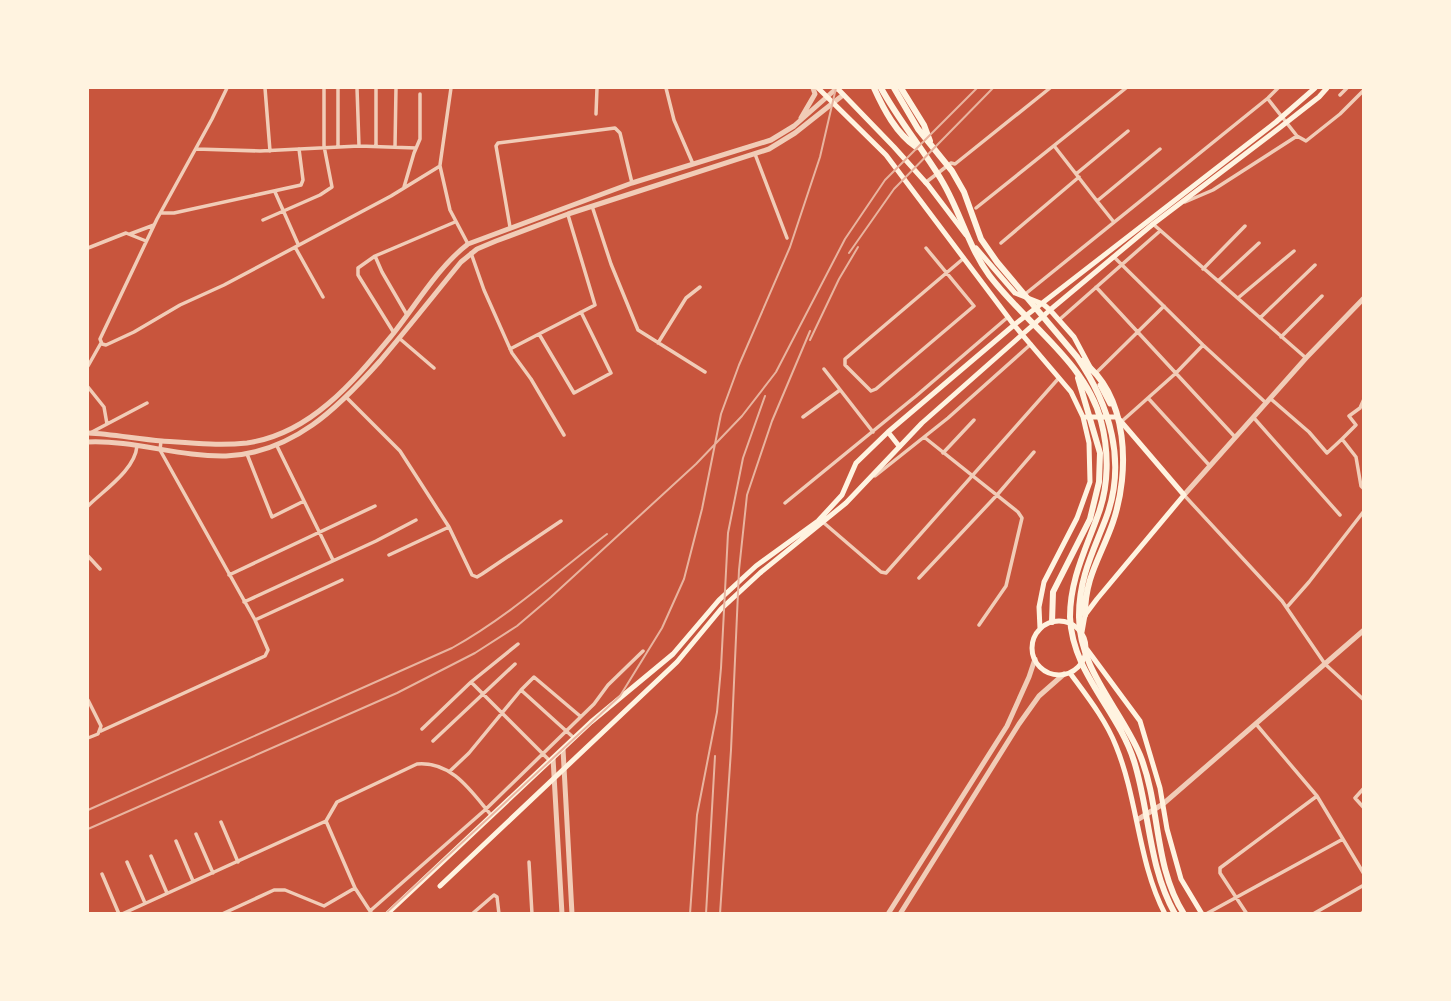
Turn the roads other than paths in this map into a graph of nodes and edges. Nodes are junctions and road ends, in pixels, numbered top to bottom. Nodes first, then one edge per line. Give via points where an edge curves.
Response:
1 (227, 88) edge
2 (265, 88) edge
3 (324, 88) edge
4 (338, 88) edge
5 (357, 88) edge
6 (376, 88) edge
7 (396, 88) edge
8 (451, 88) edge
9 (597, 88) edge
10 (666, 88) edge
11 (815, 88) edge
12 (837, 88) edge
13 (874, 88) edge
14 (881, 88) edge
15 (894, 88) edge
16 (901, 88) edge
17 (1050, 88) edge
18 (1126, 88) edge
19 (1278, 88) edge
20 (1315, 88) edge
21 (1327, 88) edge
22 (1347, 88) edge
23 (1363, 90) edge
24 (420, 94) dead end
25 (843, 95) junction
26 (1340, 95) dead end
27 (827, 98) junction
28 (1268, 98) junction
29 (832, 104) junction
30 (596, 114) dead end
31 (800, 120) junction
32 (1285, 120) junction
33 (1128, 131) dead end
34 (1297, 136) junction
35 (324, 146) junction
36 (338, 146) junction
37 (359, 146) junction
38 (376, 146) junction
39 (395, 147) junction
40 (933, 147) junction
41 (1055, 147) junction
42 (416, 148) junction
43 (195, 149) junction
44 (299, 149) junction
45 (1160, 149) dead end
46 (921, 150) junction
47 (270, 151) junction
48 (755, 154) junction
49 (693, 165) junction
50 (440, 166) junction
51 (1078, 175) junction
52 (924, 181) junction
53 (632, 183) junction
54 (404, 189) junction
55 (275, 191) junction
56 (1097, 201) junction
57 (1183, 202) junction
58 (593, 206) junction
59 (976, 208) dead end
60 (567, 211) junction
61 (282, 212) junction
62 (160, 213) junction
63 (263, 220) dead end
64 (455, 222) junction
65 (1114, 222) junction
66 (1153, 224) junction
67 (154, 225) junction
68 (1245, 226) dead end
69 (510, 227) junction
70 (1160, 231) junction
71 (130, 233) junction
72 (787, 239) dead end
73 (146, 241) junction
74 (1001, 243) dead end
75 (1259, 243) dead end
76 (468, 244) junction
77 (296, 245) junction
78 (88, 248) edge
79 (926, 248) dead end
80 (1294, 251) dead end
81 (471, 253) junction
82 (375, 256) junction
83 (1114, 257) junction
84 (964, 258) junction
85 (1122, 265) junction
86 (1315, 265) dead end
87 (1203, 269) junction
88 (946, 274) junction
89 (1218, 281) junction
90 (700, 287) dead end
91 (1096, 287) junction
92 (1022, 296) junction
93 (1322, 296) dead end
94 (323, 297) dead end
95 (1238, 298) junction
96 (1363, 299) edge
97 (1043, 303) junction
98 (1164, 306) junction
99 (1050, 310) junction
100 (582, 312) junction
101 (407, 315) junction
102 (1008, 317) junction
103 (1260, 318) junction
104 (1059, 320) junction
105 (1014, 325) junction
106 (394, 333) junction
107 (1138, 333) junction
108 (539, 334) junction
109 (1021, 335) junction
110 (1281, 337) junction
111 (399, 338) junction
112 (101, 342) junction
113 (658, 343) junction
114 (1031, 344) junction
115 (1203, 345) junction
116 (510, 349) junction
117 (1077, 357) junction
118 (1306, 358) junction
119 (88, 366) edge
120 (434, 368) dead end
121 (824, 369) dead end
122 (1076, 369) junction
123 (705, 372) dead end
124 (1176, 373) junction
125 (1094, 374) junction
126 (1059, 378) junction
127 (88, 387) edge
128 (839, 390) junction
129 (347, 398) junction
130 (1148, 398) junction
131 (1363, 399) edge
132 (1269, 401) junction
133 (147, 403) dead end
134 (803, 417) dead end
135 (1083, 417) junction
136 (1254, 418) junction
137 (974, 420) dead end
138 (1119, 420) junction
139 (107, 425) junction
140 (873, 432) junction
141 (888, 432) junction
142 (89, 433) edge
143 (564, 435) dead end
144 (924, 437) junction
145 (1236, 438) junction
146 (1342, 439) junction
147 (161, 441) junction
148 (88, 442) edge
149 (277, 445) junction
150 (137, 446) junction
151 (899, 446) junction
152 (160, 450) junction
153 (1034, 452) dead end
154 (247, 453) junction
155 (943, 453) junction
156 (1210, 466) junction
157 (971, 476) junction
158 (860, 488) junction
159 (1363, 489) edge
160 (842, 495) junction
161 (998, 495) junction
162 (1184, 495) junction
163 (304, 501) junction
164 (785, 503) dead end
165 (846, 503) junction
166 (88, 506) edge
167 (375, 506) dead end
168 (1363, 511) edge
169 (1340, 514) dead end
170 (416, 520) dead end
171 (561, 521) dead end
172 (824, 523) junction
173 (449, 527) junction
174 (319, 532) junction
175 (389, 555) dead end
176 (88, 556) edge
177 (333, 560) junction
178 (100, 569) dead end
179 (229, 575) junction
180 (919, 578) dead end
181 (342, 580) dead end
182 (244, 602) junction
183 (1287, 607) junction
184 (1085, 615) junction
185 (255, 620) junction
186 (1052, 622) junction
187 (979, 625) dead end
188 (1040, 629) junction
189 (1363, 630) edge
190 (1082, 634) junction
191 (518, 644) dead end
192 (1086, 648) junction
193 (643, 651) dead end
194 (1035, 659) junction
195 (515, 664) dead end
196 (1325, 664) junction
197 (1067, 673) junction
198 (471, 682) junction
199 (522, 690) junction
200 (483, 694) junction
201 (88, 700) edge
202 (1363, 700) edge
203 (502, 713) junction
204 (580, 716) junction
205 (1256, 724) junction
206 (422, 729) dead end
207 (566, 730) junction
208 (101, 731) junction
209 (88, 738) edge
210 (575, 738) junction
211 (433, 741) dead end
212 (563, 749) junction
213 (543, 754) junction
214 (551, 759) junction
215 (564, 770) junction
216 (450, 771) junction
217 (554, 779) junction
218 (1363, 788) edge
219 (1317, 796) junction
220 (1163, 804) junction
221 (1363, 808) edge
222 (486, 809) junction
223 (492, 815) junction
224 (1137, 820) junction
225 (326, 821) junction
226 (220, 822) dead end
227 (196, 834) dead end
228 (1343, 839) junction
229 (176, 841) dead end
230 (150, 856) dead end
231 (127, 862) dead end
232 (238, 862) junction
233 (529, 862) dead end
234 (213, 873) junction
235 (102, 874) dead end
236 (1363, 874) edge
237 (193, 881) junction
238 (1363, 885) edge
239 (440, 886) dead end
240 (355, 888) junction
241 (167, 893) junction
242 (1237, 897) junction
243 (145, 903) junction
244 (371, 912) edge
245 (388, 913) edge
246 (121, 914) edge
247 (222, 914) edge
248 (472, 914) edge
249 (499, 914) edge
250 (531, 914) edge
251 (562, 914) edge
252 (572, 914) edge
253 (888, 914) edge
254 (900, 914) edge
255 (1165, 914) edge
256 (1175, 914) edge
257 (1184, 914) edge
258 (1204, 914) edge
259 (1247, 914) edge
260 (1313, 914) edge

1 - 43 street
2 - 47 street
3 - 35 street
4 - 36 street
5 - 37 street
6 - 38 street
7 - 39 street
8 - 50 street
9 - 30 street
10 - 49 street
11 - 27 main road
11 - 31 street
12 - 25 main road
12 - 27 street
13 - 46 main road via 898,130
14 - 46 main road
15 - 40 main road
16 - 40 main road
17 - 52 street via 956,164
18 - 41 street
19 - 28 street
20 - 32 main road
21 - 32 main road
22 - 26 street
23 - 34 street via 1309,139
24 - 42 street
25 - 29 street
25 - 52 main road
27 - 29 main road
27 - 31 street
28 - 32 street
28 - 65 street
29 - 48 street via 780,143
29 - 84 main road via 886,155
31 - 49 street via 771,140
32 - 34 street
32 - 57 main road
32 - 97 main road
33 - 51 street
34 - 57 street via 1213,190
35 - 36 street
35 - 44 street
35 - 61 street via 332,188
36 - 37 street
37 - 38 street
38 - 39 street
39 - 42 street
40 - 117 main road via 964,192 981,239
41 - 51 street
41 - 59 street
42 - 54 street
43 - 47 street
43 - 62 street
44 - 47 street
44 - 55 street via 303,183
45 - 56 street
46 - 122 main road via 943,181 968,240 990,276
48 - 58 street
48 - 72 street
49 - 53 street
50 - 54 street
50 - 64 street
51 - 56 street
51 - 74 street
52 - 92 main road via 982,257
53 - 60 street
53 - 69 street via 615,128 498,143
54 - 77 street
55 - 61 street
55 - 62 street
56 - 65 street
57 - 66 main road
58 - 60 street
58 - 113 street via 638,330
60 - 69 street
60 - 81 street
60 - 100 street via 595,305
61 - 63 street
61 - 77 street
62 - 67 street
64 - 76 street
64 - 82 street
65 - 92 street
66 - 70 street
66 - 83 main road
67 - 71 street
67 - 73 street
68 - 87 street
69 - 76 street
70 - 85 street
70 - 87 street
71 - 73 street
71 - 78 street
73 - 112 street
75 - 89 street
76 - 101 street
77 - 94 street
77 - 112 street via 134,332 106,345
79 - 88 street
80 - 95 street
81 - 111 street
81 - 116 street
82 - 101 street
82 - 106 street via 357,272
83 - 85 street
83 - 99 main road
84 - 88 street
84 - 102 main road
85 - 91 street
85 - 98 street
86 - 103 street
87 - 89 street
88 - 88 street via 845,359 845,365 871,391 974,306
89 - 95 street
90 - 113 street via 686,298
91 - 104 street
91 - 107 street
92 - 97 main road
93 - 110 street
95 - 103 street
96 - 118 street
97 - 99 main road
97 - 105 main road
98 - 107 street
98 - 115 street
99 - 104 main road
99 - 109 main road
100 - 108 street
100 - 108 street via 611,373 574,393
101 - 106 street
102 - 105 main road
102 - 140 street
103 - 110 street
104 - 125 main road
105 - 109 main road
105 - 141 main road
106 - 147 street via 342,393 287,431 231,444
107 - 124 street
107 - 125 street
108 - 116 street
109 - 114 main road
109 - 151 main road
110 - 118 street
111 - 120 street
111 - 129 street
112 - 119 street
113 - 123 street
114 - 126 main road
114 - 144 street
115 - 124 street
115 - 132 street
116 - 143 street
117 - 184 main road via 1091,367 1115,413 1123,471 1113,522 1090,574
117 - 257 main road via 1108,416 1115,455 1107,516 1082,578 1079,617 1083,645 1140,757 1162,863 1170,891
118 - 132 street
121 - 128 street
122 - 186 main road via 1100,453 1099,482 1090,519 1053,592
122 - 256 main road via 1101,419 1107,457 1099,514 1075,576 1070,618 1075,648 1133,759 1155,864
124 - 130 street
124 - 145 street
125 - 138 main road
126 - 135 main road
126 - 157 street
127 - 139 street via 104,407
128 - 134 street
128 - 140 street
129 - 149 street via 308,429
129 - 173 street via 395,444
130 - 138 street
130 - 156 street
131 - 146 street via 1349,416 1356,425
132 - 136 street
132 - 146 street via 1309,432 1327,453
133 - 139 street
135 - 138 main road
135 - 188 main road via 1090,482 1044,582
136 - 145 street
136 - 169 street
137 - 155 street
138 - 162 main road
139 - 142 street
140 - 164 street
141 - 151 main road
141 - 160 main road via 856,463
142 - 147 street
144 - 155 street
144 - 158 street
145 - 156 street
146 - 159 street via 1356,457
147 - 152 street
148 - 150 street
149 - 154 street
149 - 163 street
150 - 152 street
150 - 166 street via 129,466
151 - 158 main road
152 - 154 street
152 - 179 street
153 - 161 street
154 - 163 street via 272,517
155 - 157 street
156 - 162 street
157 - 161 street
157 - 172 street via 886,573
158 - 165 main road
160 - 165 main road
160 - 210 main road via 818,520 755,566 673,654
161 - 180 street
161 - 187 street via 1018,512 1022,522 1006,586
162 - 183 street
162 - 184 main road
163 - 174 street
165 - 172 main road
167 - 174 street
168 - 183 street
170 - 177 street
171 - 173 street via 477,577 468,570
172 - 215 main road via 721,609 677,662
173 - 175 street
174 - 177 street
174 - 179 street
176 - 178 street
177 - 182 street
179 - 182 street
181 - 185 street
182 - 185 street
183 - 196 street
184 - 190 main road
185 - 208 street via 268,647 265,656
186 - 188 main road
186 - 190 main road via 1073,624
188 - 194 main road via 1032,645
189 - 196 street
190 - 192 main road
191 - 198 street
192 - 197 main road via 1082,663
192 - 220 main road via 1140,721
193 - 204 street
194 - 197 main road via 1050,674
194 - 253 street via 1007,726
195 - 200 street
196 - 202 street
196 - 205 street
197 - 224 main road via 1116,745
197 - 254 street via 1031,706
198 - 200 street
198 - 206 street
199 - 203 street
199 - 204 street via 534,677
199 - 207 street
200 - 203 street
200 - 211 street
201 - 208 street
203 - 213 street
203 - 216 street
204 - 207 street
205 - 219 street
205 - 220 street
207 - 210 street
207 - 213 street
208 - 209 street
210 - 212 main road
212 - 214 main road
212 - 215 street
213 - 214 street
213 - 222 street
214 - 217 street
214 - 223 main road
215 - 217 main road
215 - 252 street
216 - 222 street
216 - 225 street via 417,764 337,802
217 - 239 main road
217 - 251 street
218 - 221 street via 1355,798
219 - 228 street
219 - 242 street via 1220,868
220 - 224 street
220 - 258 main road via 1181,879
222 - 223 street
222 - 244 street
223 - 245 main road
224 - 255 main road via 1152,885
225 - 232 street
225 - 240 street
226 - 232 street
227 - 234 street
228 - 236 street
228 - 242 street
229 - 237 street
230 - 241 street
231 - 243 street
232 - 234 street
233 - 250 street
234 - 237 street
235 - 246 street
237 - 241 street
238 - 260 street
240 - 244 street
240 - 247 street via 324,906 274,890
241 - 243 street
242 - 258 street
242 - 259 street
243 - 246 street
248 - 249 street via 494,895

